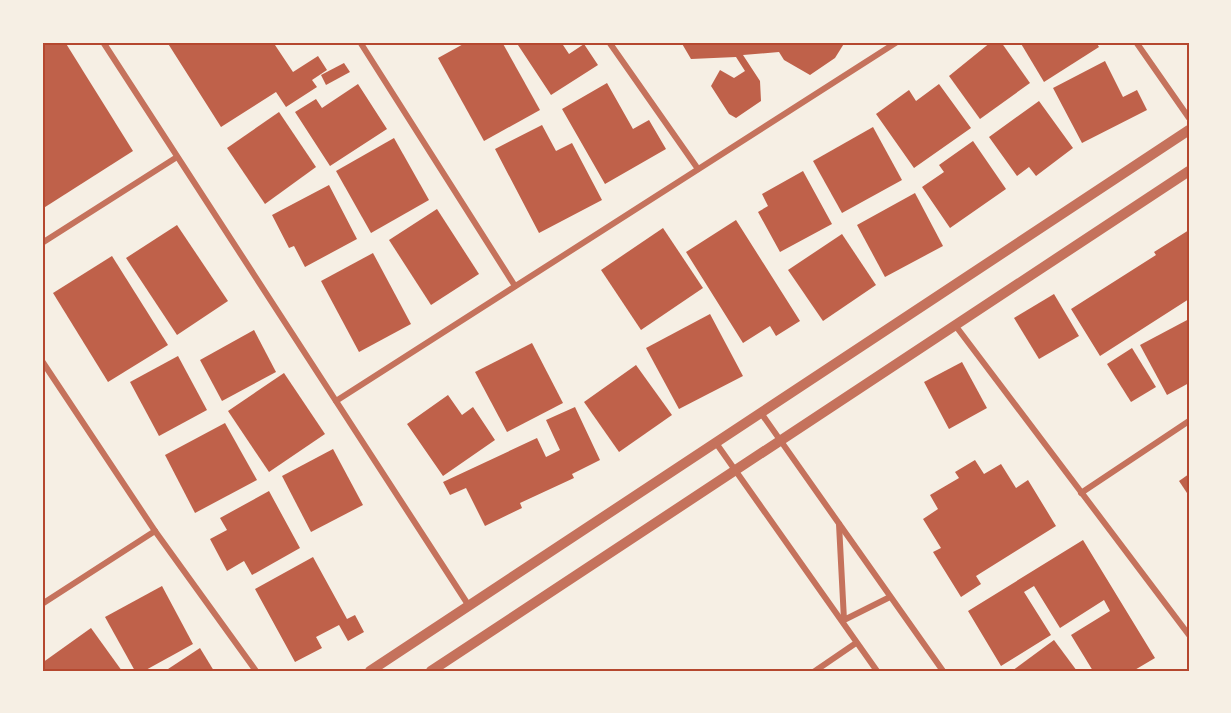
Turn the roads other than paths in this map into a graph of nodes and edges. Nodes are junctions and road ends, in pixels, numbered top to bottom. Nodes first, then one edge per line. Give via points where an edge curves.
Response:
1 (103, 42) edge
2 (361, 42) edge
3 (609, 42) edge
4 (897, 42) edge
5 (1136, 42) edge
6 (887, 44) edge
7 (1189, 118) edge
8 (1189, 130) edge
9 (177, 157) junction
10 (698, 169) junction
11 (1189, 171) edge
12 (42, 243) edge
13 (515, 286) junction
14 (955, 325) junction
15 (42, 361) edge
16 (336, 401) junction
17 (761, 413) junction
18 (1189, 421) edge
19 (780, 440) junction
20 (716, 442) junction
21 (735, 470) junction
22 (1082, 493) junction
23 (839, 524) junction
24 (155, 531) junction
25 (890, 597) junction
26 (42, 604) edge
27 (469, 606) junction
28 (1189, 635) edge
29 (856, 642) junction
30 (256, 671) edge
31 (370, 671) edge
32 (431, 671) edge
33 (815, 671) edge
34 (877, 671) edge
35 (943, 671) edge

1 - 9 street
2 - 13 street
3 - 10 street
4 - 6 street
5 - 7 street
6 - 10 street
8 - 17 street
9 - 12 street
9 - 16 street
10 - 13 street
11 - 14 street
13 - 16 street
14 - 19 street
14 - 22 street
15 - 24 street
16 - 27 street
17 - 19 street
17 - 20 street
18 - 22 street
19 - 21 street
19 - 23 street
20 - 21 street
20 - 27 street
21 - 29 street
21 - 32 street
22 - 28 street
23 - 25 street
23 - 25 street via 844,620
24 - 26 street
24 - 30 street
25 - 35 street
27 - 31 street
29 - 33 street
29 - 34 street

